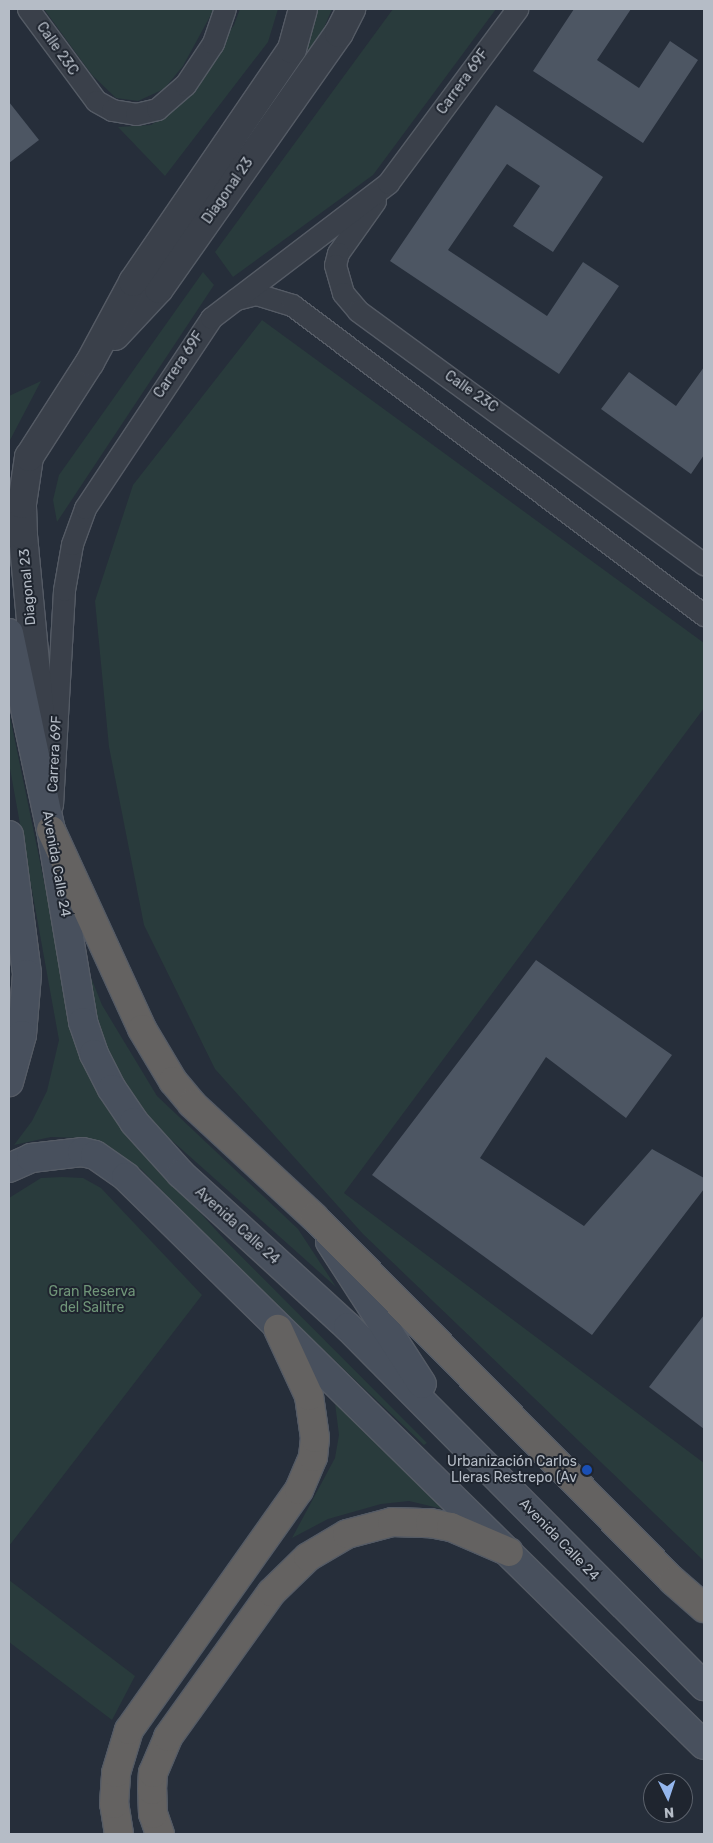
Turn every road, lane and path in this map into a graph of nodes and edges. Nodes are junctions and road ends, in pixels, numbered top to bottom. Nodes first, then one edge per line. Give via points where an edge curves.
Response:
1 (28, 9) edge
2 (225, 9) edge
3 (302, 9) edge
4 (351, 9) edge
5 (517, 9) edge
6 (388, 183) junction
7 (236, 299) junction
8 (90, 362) junction
9 (701, 554) edge
10 (704, 615) edge
11 (9, 633) edge
12 (51, 830) junction
13 (9, 836) edge
14 (9, 1082) edge
15 (9, 1168) edge
16 (314, 1217) junction
17 (278, 1328) junction
18 (450, 1428) junction
19 (509, 1552) junction
20 (704, 1608) edge
21 (704, 1686) edge
22 (704, 1746) edge
23 (119, 1834) edge
24 (160, 1834) edge

1 - 2 street, Calle 23C via 96,101 124,113 157,109 185,85 213,43
3 - 8 street, Diagonal 23 via 292,49 133,282
4 - 8 street, Diagonal 23 via 339,33 160,289
5 - 6 street, Carrera 69F
6 - 7 street, Carrera 69F
6 - 9 street, Calle 23C via 338,253 337,279 343,294 358,311
7 - 10 street via 256,294 292,304
7 - 12 street, Carrera 69F via 210,318 166,383 86,508 72,544 64,590
8 - 12 street, Diagonal 23 via 29,457 22,504
11 - 12 main road, Avenida Calle 24
12 - 16 highway via 142,1029 172,1081 226,1138
12 - 18 main road, Avenida Calle 24 via 83,1022 94,1054 134,1122 181,1174 348,1327
13 - 14 main road via 27,974 22,1035
15 - 17 main road via 31,1158 61,1152 82,1152 110,1164
16 - 18 main road
16 - 20 highway via 673,1581
17 - 19 main road
17 - 23 highway via 309,1396 315,1438 313,1457 299,1490 129,1730 116,1773 114,1804
18 - 21 main road, Avenida Calle 24
19 - 22 main road
19 - 24 highway via 451,1527 392,1522 347,1534 308,1557 272,1592 168,1737 153,1773 152,1814

